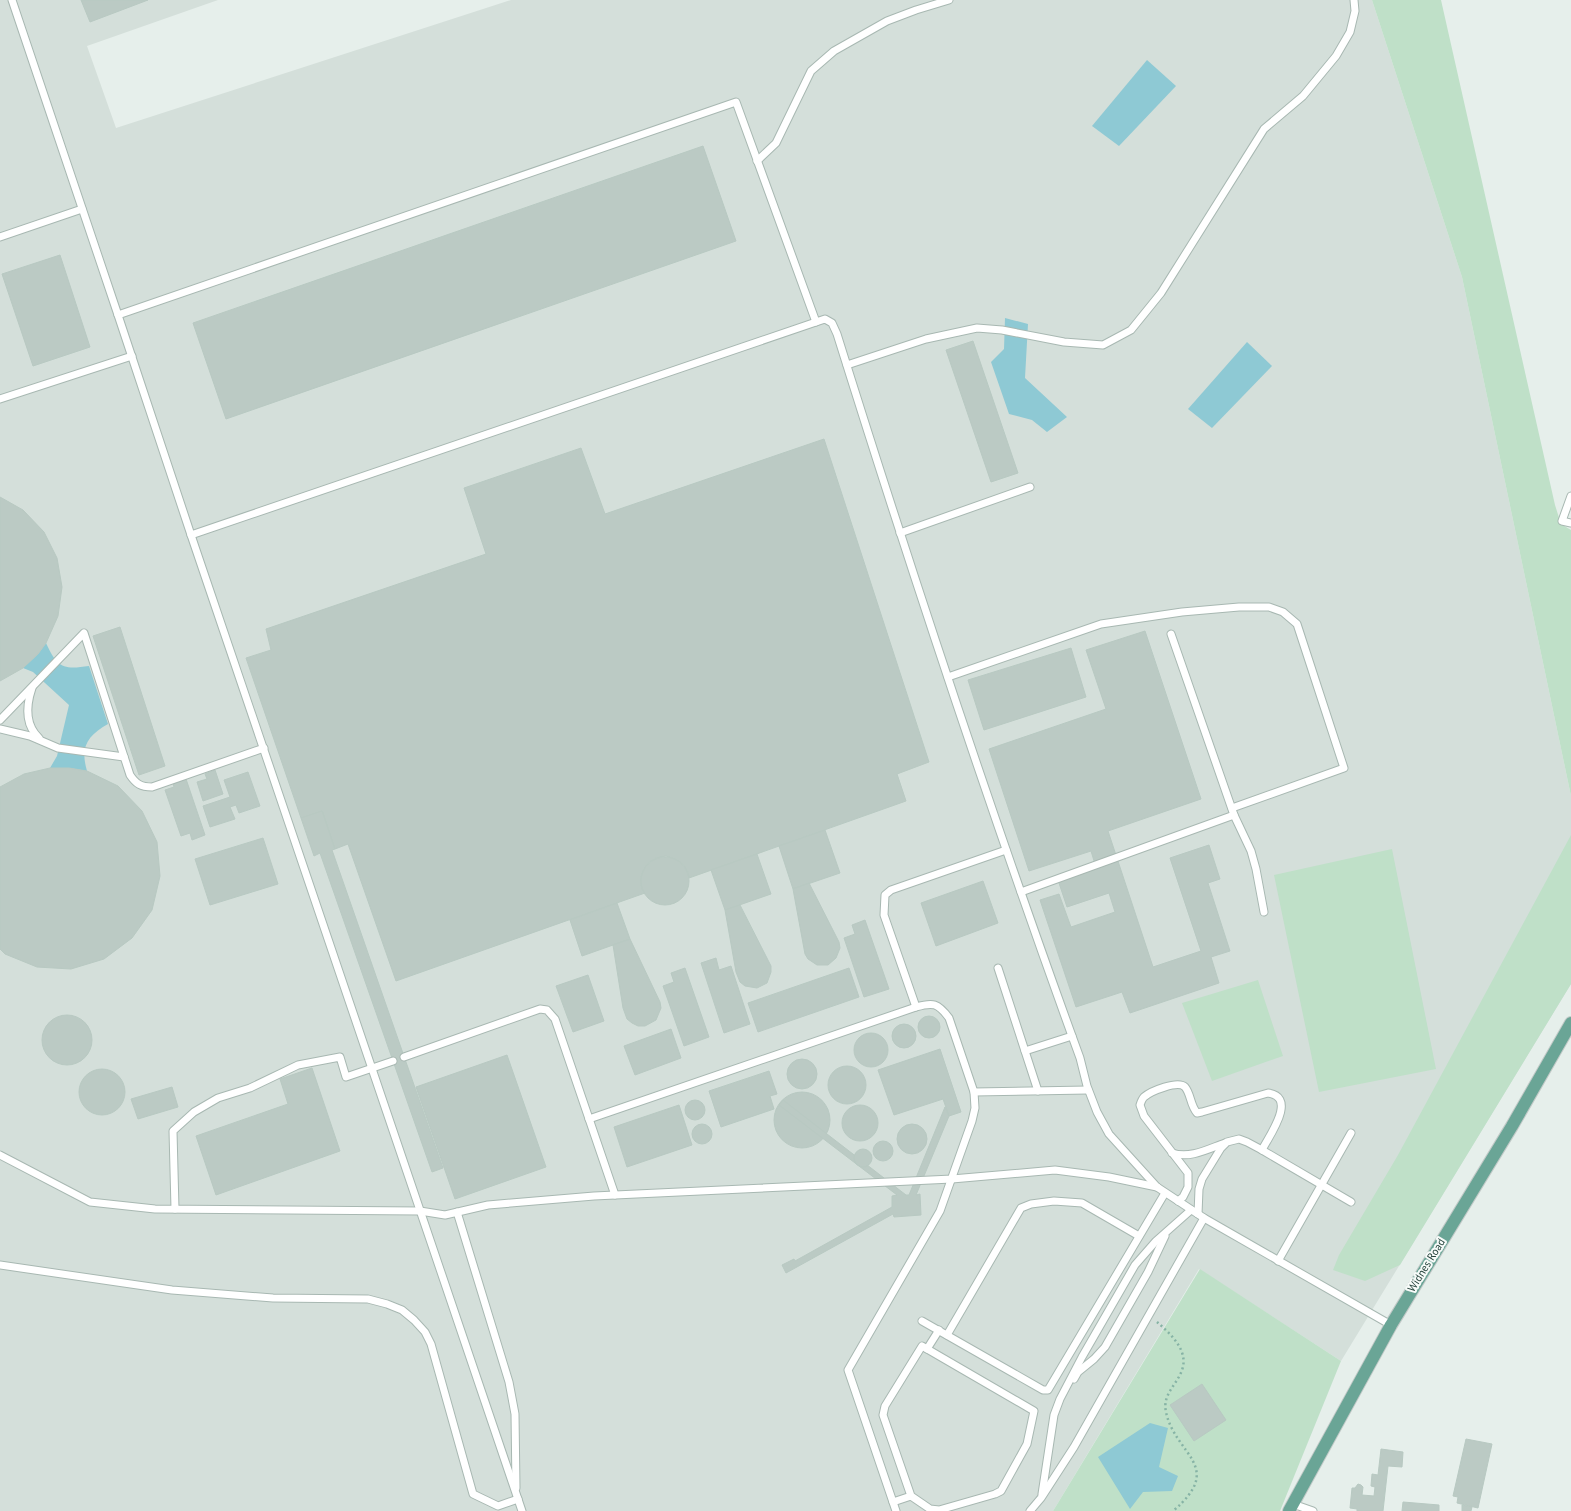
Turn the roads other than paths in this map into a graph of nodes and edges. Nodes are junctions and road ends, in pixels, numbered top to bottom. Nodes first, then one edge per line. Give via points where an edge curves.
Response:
1 (12, 0) edge
2 (949, 0) edge
3 (1354, 0) edge
4 (757, 161) junction
5 (82, 209) junction
6 (0, 237) edge
7 (118, 315) junction
8 (816, 322) junction
9 (132, 356) junction
10 (847, 365) junction
11 (0, 399) edge
12 (1030, 487) dead end
13 (1571, 496) edge
14 (1571, 523) edge
15 (900, 533) junction
16 (191, 535) junction
17 (1171, 634) dead end
18 (948, 678) junction
19 (33, 686) junction
20 (0, 720) edge
21 (0, 729) edge
22 (44, 742) junction
23 (264, 748) junction
24 (124, 757) junction
25 (1233, 812) junction
26 (1006, 850) junction
27 (1021, 892) junction
28 (1264, 912) dead end
29 (998, 968) dead end
30 (916, 1006) junction
31 (1571, 1023) edge
32 (1072, 1036) junction
33 (1025, 1051) junction
34 (404, 1057) dead end
35 (393, 1061) dead end
36 (372, 1069) junction
37 (1088, 1090) junction
38 (1038, 1091) junction
39 (974, 1092) junction
40 (589, 1118) junction
41 (1351, 1133) dead end
42 (1227, 1142) junction
43 (1262, 1150) junction
44 (1172, 1152) junction
45 (0, 1156) edge
46 (952, 1179) junction
47 (1321, 1185) junction
48 (1157, 1187) junction
49 (1165, 1192) junction
50 (615, 1195) junction
51 (1178, 1201) junction
52 (1351, 1202) dead end
53 (174, 1209) junction
54 (1191, 1210) junction
55 (420, 1211) junction
56 (457, 1212) junction
57 (1201, 1216) junction
58 (1167, 1231) junction
59 (1139, 1236) junction
60 (1278, 1261) junction
61 (0, 1265) edge
62 (922, 1321) dead end
63 (1391, 1325) junction
64 (939, 1330) junction
65 (947, 1335) junction
66 (927, 1349) junction
67 (1060, 1399) junction
68 (911, 1496) junction
69 (517, 1497) junction
70 (1042, 1498) junction
71 (893, 1502) junction
72 (1291, 1508) edge
73 (522, 1511) edge
74 (896, 1511) edge
75 (1030, 1511) edge
76 (1313, 1511) edge

1 - 5 lane
2 - 4 lane via 887,21 834,51 811,71 776,143
3 - 10 lane via 1355,11 1350,32 1336,56 1303,96 1264,129 1161,293 1131,330 1103,345 1064,342 977,328 926,339
4 - 7 lane via 736,102
4 - 8 lane
5 - 6 lane
5 - 7 lane
7 - 9 lane
8 - 10 lane via 825,319 832,324
8 - 16 lane
9 - 11 lane
9 - 16 lane
10 - 15 lane
12 - 15 lane
13 - 14 lane via 1562,521
15 - 18 lane
16 - 23 lane
17 - 25 lane
18 - 25 lane via 1101,624 1182,612 1239,607 1269,607 1283,612 1297,624 1344,768
18 - 26 lane
19 - 20 lane
19 - 22 lane via 27,711 32,731
19 - 24 lane via 84,633
21 - 22 lane
22 - 24 lane via 58,748
23 - 24 lane via 152,787 143,787 135,782
23 - 36 lane
25 - 27 lane
25 - 28 lane via 1251,851
26 - 27 lane
26 - 30 lane via 891,890 885,895 884,915
27 - 32 lane
29 - 33 lane
30 - 39 lane via 929,1003 936,1005 947,1015
30 - 40 lane
31 - 63 main road, Widnes Road via 1512,1126
32 - 33 lane
32 - 37 lane
33 - 38 lane
34 - 40 lane via 540,1009 547,1010 555,1019
35 - 36 lane
36 - 53 lane via 346,1077 340,1057 298,1065 250,1088 218,1098 194,1112 173,1131
36 - 55 lane
37 - 38 lane
37 - 48 lane via 1110,1134
38 - 39 lane
39 - 46 lane via 975,1108 972,1121
40 - 50 lane
41 - 47 lane
42 - 43 lane via 1239,1140
42 - 44 lane via 1188,1155
42 - 57 lane via 1220,1148 1202,1179 1199,1189
43 - 44 lane via 1281,1115 1280,1100 1275,1094 1268,1092 1197,1113 1186,1088 1182,1085 1173,1085 1151,1092 1143,1098 1140,1105 1144,1116
43 - 47 lane
44 - 51 lane via 1188,1173 1188,1187
45 - 53 lane via 90,1202
46 - 48 lane via 1055,1170
46 - 50 lane
46 - 71 lane via 940,1211 848,1370
47 - 52 lane
47 - 60 lane
48 - 49 lane
49 - 51 lane
49 - 59 lane
50 - 56 lane via 488,1205
51 - 54 lane
53 - 55 lane
54 - 57 lane
54 - 58 lane
55 - 56 lane via 445,1215
55 - 69 lane
56 - 69 lane via 509,1382 515,1414
57 - 60 lane
57 - 70 lane via 1148,1317
58 - 67 lane via 1135,1265
58 - 67 lane via 1148,1272 1105,1347 1078,1372
59 - 65 lane via 1082,1203 1054,1201 1021,1208
59 - 65 lane via 1048,1390 1043,1390
60 - 63 lane
61 - 69 lane via 172,1290 273,1298 368,1299 402,1310 425,1332 431,1344 473,1494 498,1506
62 - 64 lane
63 - 72 main road, Widnes Road
64 - 65 lane
64 - 66 lane
66 - 68 lane via 922,1346 885,1406 883,1415
66 - 68 lane via 1034,1411 1027,1444 1002,1491 939,1510 930,1509
67 - 70 lane via 1054,1415
68 - 71 lane
69 - 73 lane
70 - 75 lane
71 - 74 lane
72 - 76 lane

